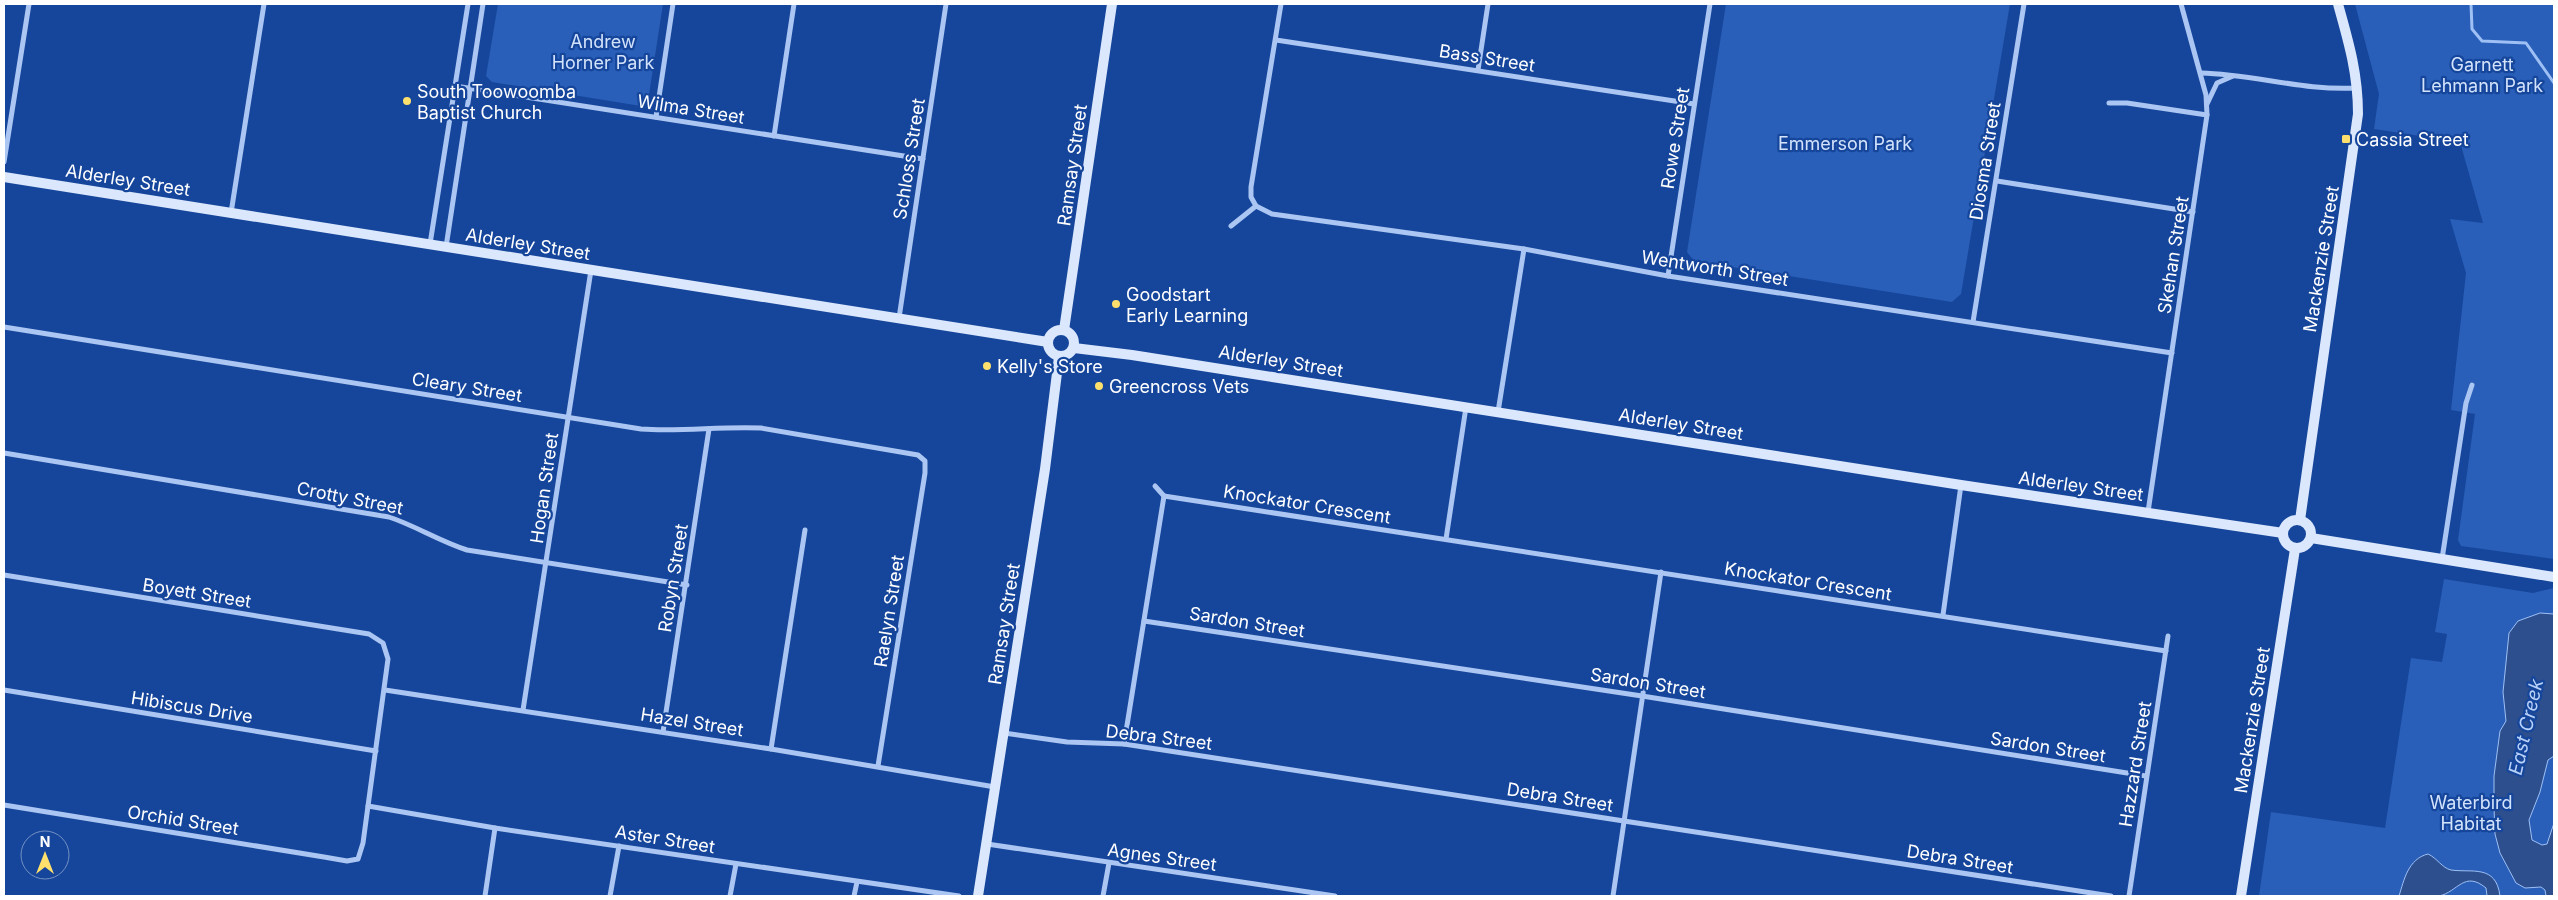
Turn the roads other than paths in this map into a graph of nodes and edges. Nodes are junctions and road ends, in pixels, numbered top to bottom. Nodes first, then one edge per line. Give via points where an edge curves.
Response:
1 (29, 4) edge
2 (264, 4) edge
3 (468, 4) edge
4 (484, 4) edge
5 (673, 4) edge
6 (794, 4) edge
7 (946, 4) edge
8 (1112, 4) edge
9 (1281, 4) edge
10 (1488, 4) edge
11 (1710, 4) edge
12 (2024, 4) edge
13 (2181, 4) edge
14 (2338, 4) edge
15 (1276, 40) junction
16 (1478, 70) junction
17 (2200, 73) junction
18 (2236, 75) junction
19 (455, 86) junction
20 (471, 88) junction
21 (2358, 88) junction
22 (2109, 103) dead end
23 (1694, 104) junction
24 (2207, 104) junction
25 (2207, 115) junction
26 (656, 117) junction
27 (774, 136) junction
28 (922, 159) junction
29 (4, 162) edge
30 (4, 177) edge
31 (1997, 180) junction
32 (1256, 206) junction
33 (2193, 212) junction
34 (231, 213) junction
35 (1231, 226) dead end
36 (429, 244) junction
37 (446, 247) junction
38 (1524, 249) junction
39 (591, 270) junction
40 (1668, 276) junction
41 (899, 318) junction
42 (1973, 322) junction
43 (4, 327) edge
44 (1064, 330) junction
45 (1048, 342) junction
46 (1074, 348) junction
47 (2172, 353) junction
48 (1060, 357) junction
49 (2472, 385) dead end
50 (1466, 406) junction
51 (1498, 412) junction
52 (568, 417) junction
53 (709, 429) junction
54 (4, 454) edge
55 (925, 461) joint
56 (1961, 485) junction
57 (1155, 486) dead end
58 (1164, 496) junction
59 (2148, 512) junction
60 (2300, 520) junction
61 (805, 530) dead end
62 (2283, 533) junction
63 (2311, 538) junction
64 (1446, 539) junction
65 (2295, 548) junction
66 (2442, 559) junction
67 (546, 562) junction
68 (1661, 572) junction
69 (4, 576) edge
70 (2554, 576) edge
71 (687, 585) junction
72 (1943, 615) junction
73 (1144, 621) junction
74 (2168, 636) dead end
75 (2166, 651) junction
76 (4, 690) edge
77 (385, 690) junction
78 (1642, 696) junction
79 (523, 710) junction
80 (663, 732) junction
81 (1004, 732) junction
82 (1124, 744) junction
83 (771, 748) junction
84 (376, 751) junction
85 (878, 766) junction
86 (2146, 776) junction
87 (995, 787) junction
88 (4, 805) edge
89 (368, 806) junction
90 (1624, 821) junction
91 (495, 828) junction
92 (986, 844) junction
93 (618, 846) junction
94 (1109, 863) junction
95 (736, 864) junction
96 (856, 882) junction
97 (485, 896) edge
98 (610, 896) edge
99 (730, 896) edge
100 (854, 896) edge
101 (959, 896) edge
102 (978, 896) edge
103 (1103, 896) edge
104 (1335, 896) edge
105 (1613, 896) edge
106 (2111, 896) edge
107 (2129, 896) edge
108 (2241, 896) edge

1 - 29 street
2 - 34 street
3 - 19 street
4 - 20 street
5 - 26 street
6 - 27 street
7 - 28 street, Schloss Street
8 - 44 street, Ramsay Street
9 - 15 street
10 - 16 street
11 - 23 street, Rowe Street
12 - 31 street, Diosma Street
13 - 17 street, Skehan Street
14 - 21 street, Mackenzie Street via 2354,57
15 - 16 street, Bass Street
15 - 32 street via 1251,187 1251,197
16 - 23 street, Bass Street
17 - 18 street
17 - 24 street, Skehan Street
18 - 21 street via 2329,90
18 - 24 street via 2217,83
19 - 20 street, Wilma Street
19 - 36 street
20 - 26 street, Wilma Street
20 - 37 street
21 - 60 street, Mackenzie Street via 2355,142
22 - 25 street
23 - 40 street, Rowe Street
24 - 25 street, Skehan Street
25 - 33 street, Skehan Street
26 - 27 street, Wilma Street
27 - 28 street, Wilma Street
28 - 41 street, Schloss Street
30 - 34 street, Alderley Street
31 - 33 street
31 - 42 street, Diosma Street
32 - 35 street
32 - 38 street, Wentworth Street via 1272,214
33 - 47 street, Skehan Street
34 - 36 street, Alderley Street
36 - 37 street, Alderley Street
37 - 39 street, Alderley Street
38 - 40 street, Wentworth Street
38 - 51 street
39 - 41 street, Alderley Street
39 - 52 street, Hogan Street
40 - 42 street, Wentworth Street
41 - 45 street, Alderley Street
42 - 47 street, Wentworth Street
43 - 52 street, Cleary Street
44 - 45 street via 1054,333
44 - 46 street via 1074,338
45 - 48 street via 1050,351
46 - 48 street
46 - 50 street, Alderley Street
47 - 59 street, Skehan Street
48 - 81 street, Ramsay Street
49 - 66 street via 2466,404
50 - 51 street, Alderley Street
50 - 64 street
51 - 56 street, Alderley Street
52 - 53 street, Cleary Street via 641,429
52 - 67 street, Hogan Street
53 - 55 street, Cleary Street via 761,428 908,452
53 - 71 street, Robyn Street
54 - 67 street, Crotty Street via 389,517 466,550
55 - 85 street, Raelyn Street
56 - 59 street, Alderley Street
56 - 72 street
57 - 58 street
58 - 64 street, Knockator Crescent
58 - 73 street
59 - 62 street, Alderley Street
60 - 62 street via 2289,522
60 - 63 street via 2309,526
61 - 83 street
62 - 65 street via 2286,544
63 - 65 street via 2305,546
63 - 66 street
64 - 68 street, Knockator Crescent
65 - 108 street, Mackenzie Street
66 - 70 street
67 - 71 street, Crotty Street
67 - 79 street, Hogan Street
68 - 72 street, Knockator Crescent
68 - 78 street
69 - 77 street, Boyett Street via 369,634 383,643 388,659
71 - 80 street, Robyn Street
72 - 75 street, Knockator Crescent
73 - 78 street, Sardon Street
73 - 82 street
74 - 75 street, Hazzard Street
75 - 86 street, Hazzard Street
76 - 84 street, Hibiscus Drive
77 - 79 street, Hazel Street
77 - 84 street
78 - 86 street, Sardon Street
78 - 90 street
79 - 80 street, Hazel Street
80 - 83 street, Hazel Street
81 - 82 street, Debra Street via 1067,742
81 - 87 street, Ramsay Street
82 - 90 street, Debra Street
83 - 85 street, Hazel Street
84 - 89 street
85 - 87 street, Hazel Street
86 - 107 street, Hazzard Street
87 - 92 street, Ramsay Street
88 - 89 street, Orchid Street via 347,861 358,859
89 - 91 street, Aster Street
90 - 105 street
90 - 106 street, Debra Street
91 - 93 street, Aster Street
91 - 97 street
92 - 94 street, Agnes Street
92 - 102 street, Ramsay Street
93 - 95 street, Aster Street
93 - 98 street
94 - 103 street
94 - 104 street, Agnes Street
95 - 96 street, Aster Street
95 - 99 street
96 - 100 street
96 - 101 street, Aster Street

